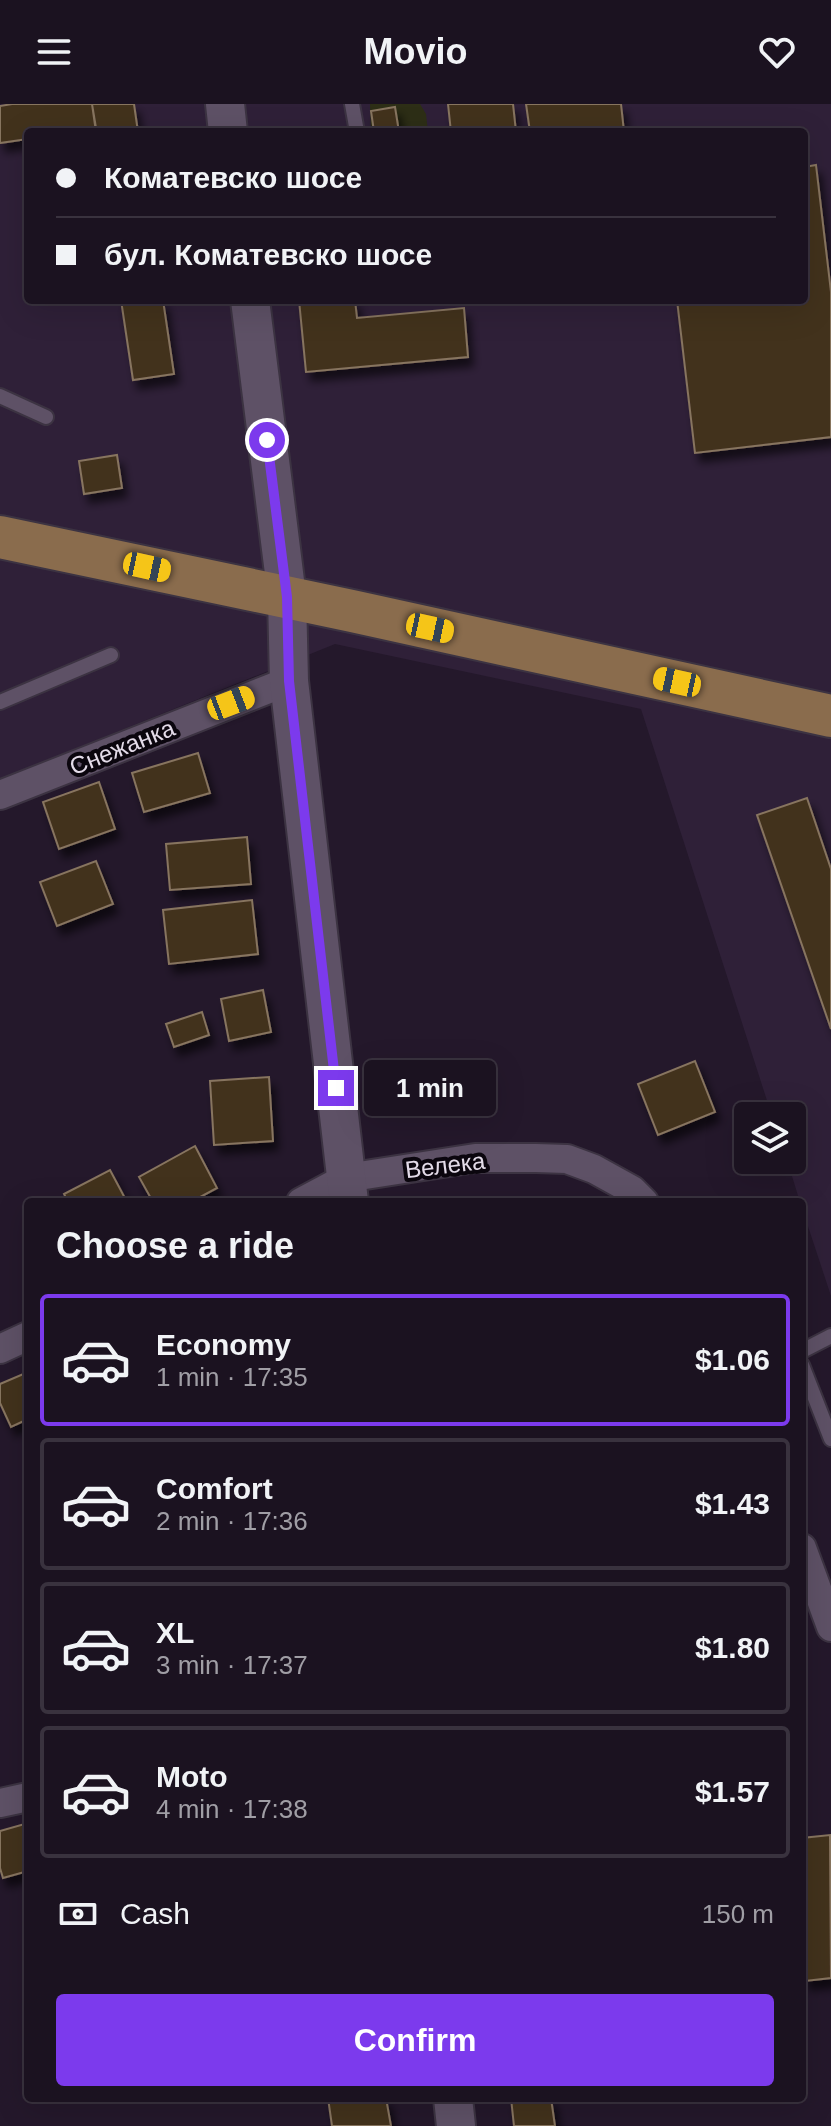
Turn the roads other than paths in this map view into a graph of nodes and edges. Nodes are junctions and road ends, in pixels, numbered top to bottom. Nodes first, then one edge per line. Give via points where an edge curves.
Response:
1 (225, 104) edge
2 (352, 104) edge
3 (228, 128) edge
4 (356, 128) edge
5 (250, 304) edge
6 (0, 396) edge
7 (46, 417) dead end
8 (0, 537) edge
9 (287, 597) junction
10 (111, 655) dead end
11 (289, 681) junction
12 (0, 702) edge
13 (831, 716) edge
14 (0, 795) edge
15 (347, 1190) edge
16 (316, 1198) edge
17 (640, 1198) edge
18 (831, 1336) edge
19 (24, 1338) edge
20 (0, 1349) edge
21 (806, 1349) edge
22 (806, 1375) edge
23 (831, 1439) edge
24 (806, 1559) edge
25 (831, 1627) edge
26 (24, 1798) edge
27 (0, 1803) edge
28 (453, 2102) edge
29 (456, 2126) edge

1 - 3 main road
2 - 4 lane
5 - 9 main road
6 - 7 lane
8 - 9 main road
9 - 11 main road
9 - 13 main road
10 - 12 lane
11 - 14 street, Снежанка
11 - 15 main road
15 - 16 street, Велека
15 - 17 street, Велека via 475,1158 567,1159
18 - 21 lane
19 - 20 street
22 - 23 lane
24 - 25 street
26 - 27 street
28 - 29 main road

